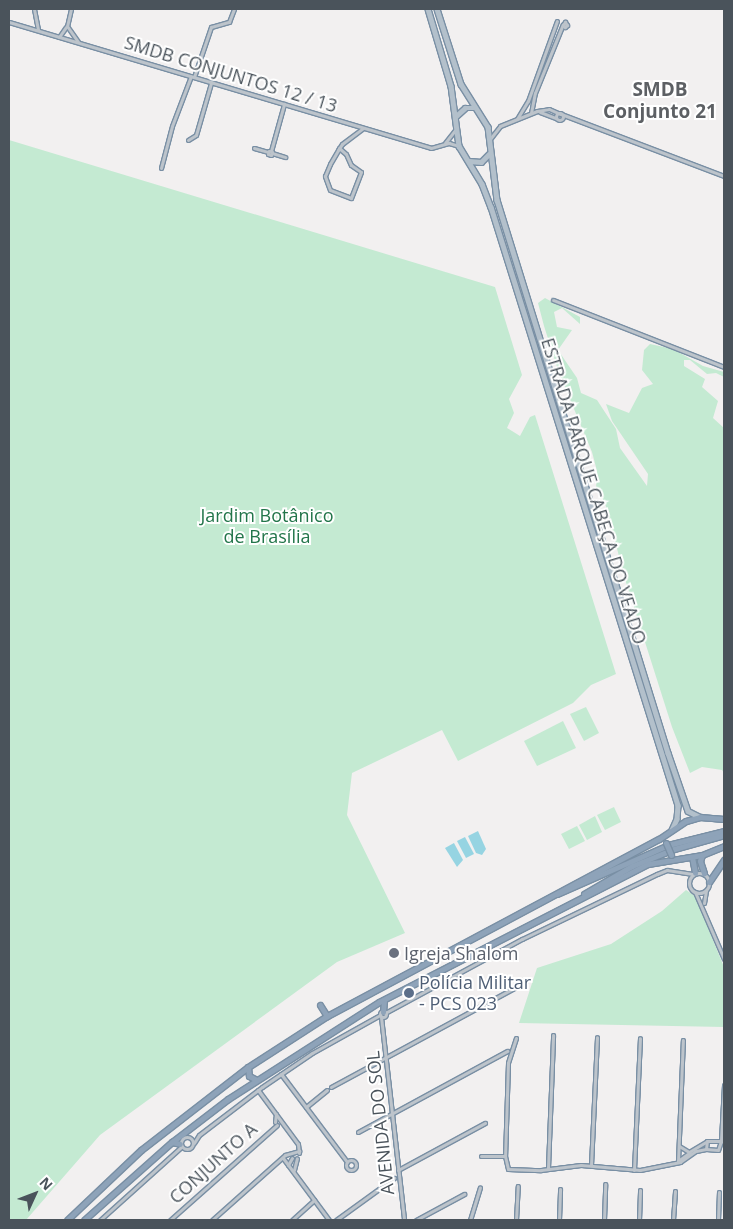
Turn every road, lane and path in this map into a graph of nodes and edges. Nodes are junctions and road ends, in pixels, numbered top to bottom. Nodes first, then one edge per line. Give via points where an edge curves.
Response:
1 (34, 9) edge
2 (72, 9) edge
3 (234, 9) edge
4 (428, 9) edge
5 (437, 9) edge
6 (557, 21) dead end
7 (9, 22) edge
8 (564, 25) dead end
9 (67, 26) junction
10 (39, 31) junction
11 (59, 37) junction
12 (78, 43) junction
13 (193, 77) junction
14 (211, 83) junction
15 (284, 104) junction
16 (474, 108) junction
17 (537, 111) junction
18 (531, 113) junction
19 (560, 114) junction
20 (455, 117) junction
21 (556, 118) junction
22 (517, 119) junction
23 (562, 119) junction
24 (575, 119) junction
25 (485, 122) junction
26 (500, 126) junction
27 (363, 128) junction
28 (455, 130) junction
29 (188, 140) dead end
30 (490, 140) junction
31 (445, 144) junction
32 (460, 146) junction
33 (254, 148) dead end
34 (339, 148) junction
35 (270, 152) junction
36 (489, 153) junction
37 (285, 157) dead end
38 (469, 161) junction
39 (161, 168) dead end
40 (724, 176) edge
41 (553, 300) dead end
42 (724, 368) edge
43 (634, 641) junction
44 (627, 643) junction
45 (636, 648) junction
46 (629, 650) junction
47 (700, 817) junction
48 (717, 819) junction
49 (724, 819) edge
50 (724, 825) edge
51 (671, 831) junction
52 (724, 831) edge
53 (724, 835) edge
54 (724, 846) edge
55 (702, 856) junction
56 (692, 857) junction
57 (680, 859) junction
58 (724, 860) edge
59 (679, 872) junction
60 (694, 874) junction
61 (704, 874) junction
62 (709, 882) junction
63 (689, 883) junction
64 (706, 890) junction
65 (695, 892) junction
66 (554, 895) junction
67 (572, 903) junction
68 (704, 906) junction
69 (724, 959) edge
70 (525, 982) dead end
71 (385, 999) junction
72 (320, 1004) dead end
73 (374, 1006) junction
74 (382, 1014) junction
75 (327, 1016) junction
76 (553, 1035) dead end
77 (597, 1037) dead end
78 (516, 1038) dead end
79 (640, 1038) dead end
80 (683, 1040) dead end
81 (308, 1046) junction
82 (507, 1051) dead end
83 (312, 1053) junction
84 (388, 1057) junction
85 (248, 1067) junction
86 (281, 1074) junction
87 (255, 1079) junction
88 (724, 1085) edge
89 (221, 1087) junction
90 (331, 1087) dead end
91 (258, 1090) junction
92 (327, 1090) dead end
93 (228, 1099) junction
94 (306, 1107) junction
95 (393, 1113) junction
96 (276, 1114) junction
97 (485, 1123) dead end
98 (277, 1124) junction
99 (191, 1127) junction
100 (358, 1132) dead end
101 (200, 1134) junction
102 (192, 1139) junction
103 (707, 1140) junction
104 (172, 1142) junction
105 (723, 1142) edge
106 (182, 1147) junction
107 (679, 1147) junction
108 (706, 1149) junction
109 (718, 1150) junction
110 (724, 1150) edge
111 (689, 1152) junction
112 (296, 1153) junction
113 (481, 1156) dead end
114 (505, 1156) junction
115 (283, 1158) junction
116 (298, 1158) dead end
117 (678, 1161) junction
118 (347, 1162) dead end
119 (288, 1165) junction
120 (591, 1165) junction
121 (548, 1168) junction
122 (398, 1170) junction
123 (634, 1170) junction
124 (294, 1171) junction
125 (394, 1178) dead end
126 (106, 1182) junction
127 (606, 1184) dead end
128 (518, 1186) dead end
129 (480, 1187) dead end
130 (560, 1189) dead end
131 (640, 1190) dead end
132 (674, 1191) dead end
133 (719, 1192) dead end
134 (95, 1193) junction
135 (112, 1193) junction
136 (464, 1194) dead end
137 (314, 1200) junction
138 (103, 1201) junction
139 (67, 1220) edge
140 (84, 1220) edge
141 (100, 1220) edge
142 (170, 1220) edge
143 (212, 1220) edge
144 (292, 1220) edge
145 (329, 1220) edge
146 (336, 1220) edge
147 (404, 1220) edge
148 (416, 1220) edge
149 (470, 1220) edge
150 (516, 1220) edge
151 (559, 1220) edge
152 (604, 1220) edge
153 (639, 1220) edge
154 (673, 1220) edge
155 (718, 1220) edge

1 - 10 street
2 - 9 street
3 - 13 street via 229,22 212,28
4 - 20 main road via 447,69
5 - 16 main road via 457,72
6 - 22 street via 528,101
7 - 10 street, SMDB CONJUNTOS 12 / 13
8 - 18 street via 534,93
9 - 11 street
9 - 12 street
10 - 11 street, SMDB CONJUNTOS 12 / 13
11 - 12 street, SMDB CONJUNTOS 12 / 13
12 - 13 street, SMDB CONJUNTOS 12 / 13
13 - 14 street, SMDB CONJUNTOS 12 / 13
13 - 39 street via 172,126
14 - 15 street, SMDB CONJUNTOS 12 / 13
14 - 29 street via 196,135
15 - 27 street, SMDB CONJUNTOS 12 / 13
15 - 35 street
16 - 20 main road via 465,108
16 - 25 main road
17 - 18 street
17 - 19 street via 549,109
17 - 21 street
18 - 22 street
19 - 21 street
19 - 23 street
19 - 24 street
20 - 28 main road, ESTRADA PARQUE CABEÇA DO VEADO
21 - 23 street
22 - 26 street
23 - 24 street
24 - 40 street
25 - 26 street
25 - 30 main road, ESTRADA PARQUE CABEÇA DO VEADO
26 - 30 street
27 - 31 street, SMDB CONJUNTOS 12 / 13 via 431,148
27 - 34 street
28 - 31 street
28 - 32 main road, ESTRADA PARQUE CABEÇA DO VEADO
30 - 36 main road, ESTRADA PARQUE CABEÇA DO VEADO
31 - 32 street, SMDB CONJUNTOS 12 / 13
32 - 38 main road, ESTRADA PARQUE CABEÇA DO VEADO
33 - 35 street
34 - 34 street via 327,169 325,182 335,194 351,198 361,172 351,165
35 - 37 street
36 - 38 main road via 481,162
36 - 43 main road, ESTRADA PARQUE CABEÇA DO VEADO via 497,200
38 - 44 main road, ESTRADA PARQUE CABEÇA DO VEADO via 487,195 513,274
41 - 42 street
43 - 44 main road
43 - 45 main road, ESTRADA PARQUE CABEÇA DO VEADO
44 - 46 main road, ESTRADA PARQUE CABEÇA DO VEADO
45 - 46 main road
45 - 47 main road, ESTRADA PARQUE CABEÇA DO VEADO via 685,803 688,810
46 - 51 main road, ESTRADA PARQUE CABEÇA DO VEADO via 678,805 677,819
47 - 48 highway
47 - 51 highway
48 - 49 highway
48 - 50 highway
51 - 57 highway, bridge via 666,843 671,855
51 - 66 highway
52 - 66 highway via 663,847
53 - 67 highway via 674,849 632,866
54 - 55 highway
55 - 56 highway
55 - 61 highway via 700,861
56 - 57 highway
56 - 60 highway
57 - 67 highway via 648,864
58 - 62 highway
59 - 60 street
59 - 63 street
59 - 74 street via 667,870 656,874 564,918
60 - 61 street
60 - 63 street
61 - 62 street
62 - 64 street
63 - 65 street
64 - 65 street
64 - 68 street
65 - 68 street
66 - 75 highway
67 - 71 highway
68 - 69 street via 708,925
70 - 84 street
71 - 73 highway
71 - 74 highway
72 - 75 highway
73 - 74 highway
73 - 81 highway
74 - 83 street
74 - 84 street, AVENIDA DO SOL
75 - 85 highway
76 - 121 street
77 - 120 street
78 - 114 street via 508,1063
79 - 123 street
80 - 107 street
81 - 83 highway
81 - 87 highway
82 - 95 street
83 - 86 street
84 - 90 street
84 - 95 street, AVENIDA DO SOL
85 - 87 highway via 249,1076
85 - 89 highway
86 - 91 street
86 - 94 street
87 - 93 highway
88 - 105 street
89 - 93 highway via 228,1092
89 - 126 highway
91 - 96 street
91 - 101 street
92 - 94 street
93 - 99 highway
94 - 118 street
95 - 100 street
95 - 122 street, AVENIDA DO SOL
96 - 98 street
96 - 98 street, CONJUNTO A
97 - 122 street
98 - 112 street via 296,1141
98 - 142 street, CONJUNTO A
99 - 102 highway
99 - 104 highway
101 - 102 street
101 - 102 street
102 - 106 street
102 - 106 street
103 - 105 street
103 - 108 street
103 - 111 street
104 - 106 highway
104 - 135 highway
105 - 109 street
106 - 141 street
107 - 111 street
107 - 117 street
108 - 109 street
108 - 117 street
109 - 110 street
111 - 117 street
112 - 115 street
112 - 119 street
113 - 114 street
114 - 121 street via 508,1169
115 - 119 street
115 - 143 street
116 - 124 street
117 - 123 street
119 - 124 street
120 - 121 street
120 - 123 street
122 - 147 street, AVENIDA DO SOL
124 - 137 street
125 - 146 street
126 - 134 highway
126 - 135 highway via 106,1188
127 - 152 street
128 - 150 street
129 - 149 street
130 - 151 street
131 - 153 street
132 - 154 street
133 - 155 street
134 - 138 highway via 102,1195
134 - 139 highway
135 - 138 highway
136 - 148 street
137 - 144 street
137 - 145 street
138 - 140 highway

